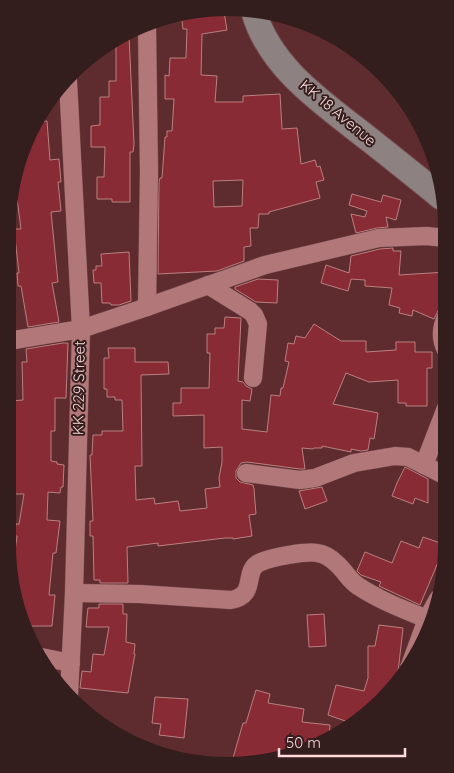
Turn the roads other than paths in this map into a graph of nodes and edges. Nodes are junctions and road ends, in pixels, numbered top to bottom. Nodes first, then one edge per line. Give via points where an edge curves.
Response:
1 (256, 18) edge
2 (147, 32) edge
3 (68, 89) edge
4 (435, 192) edge
5 (438, 237) edge
6 (208, 286) junction
7 (147, 307) junction
8 (81, 329) junction
9 (16, 340) edge
10 (253, 378) dead end
11 (438, 429) edge
12 (424, 465) junction
13 (438, 472) edge
14 (246, 473) dead end
15 (74, 592) junction
16 (426, 617) edge
17 (49, 658) edge
18 (71, 663) junction
19 (70, 686) edge

1 - 4 main road, KK 18 Avenue via 277,57 314,96
2 - 7 street
3 - 8 street, KK 229 Street
5 - 6 street via 379,238 265,265
6 - 7 street
6 - 10 street via 254,315 258,324
7 - 8 street
8 - 9 street
8 - 15 street, KK 229 Street
11 - 12 street
12 - 13 street
12 - 14 street via 408,457 395,456 300,480
15 - 16 street via 231,600 243,596 251,572 260,562 317,553 338,564 356,586
15 - 18 street, KK 229 Street
17 - 18 street
18 - 19 street, KK 229 Street

